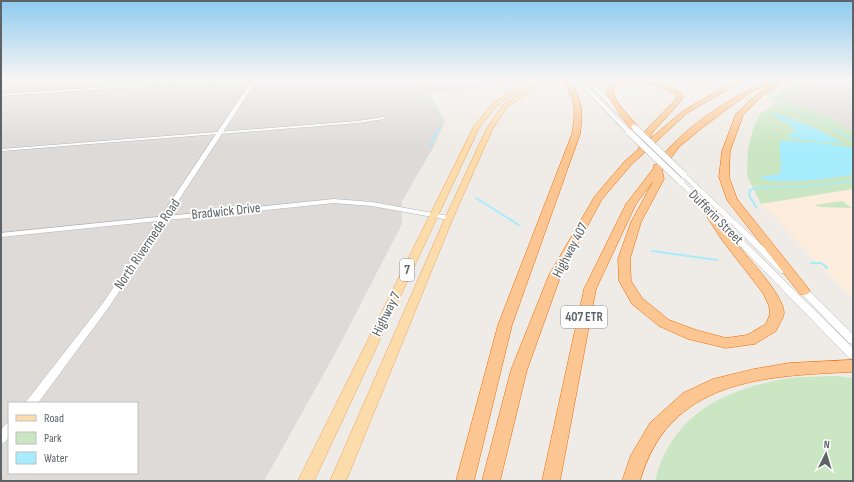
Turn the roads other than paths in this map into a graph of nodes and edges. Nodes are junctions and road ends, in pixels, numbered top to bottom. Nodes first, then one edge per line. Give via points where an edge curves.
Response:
1 (240, 102) edge
2 (498, 102) edge
3 (510, 102) edge
4 (576, 102) edge
5 (602, 102) edge
6 (607, 102) edge
7 (614, 102) edge
8 (677, 102) edge
9 (702, 102) edge
10 (732, 102) edge
11 (751, 102) edge
12 (383, 118) dead end
13 (632, 130) junction
14 (221, 132) junction
15 (1, 150) edge
16 (639, 154) junction
17 (657, 167) junction
18 (682, 179) junction
19 (705, 206) junction
20 (433, 215) junction
21 (165, 218) junction
22 (449, 218) junction
23 (1, 235) edge
24 (804, 291) junction
25 (853, 340) edge
26 (853, 355) edge
27 (853, 366) edge
28 (32, 402) edge
29 (8, 429) edge
30 (1, 438) edge
31 (306, 481) edge
32 (338, 481) edge
33 (465, 481) edge
34 (491, 481) edge
35 (552, 481) edge
36 (631, 481) edge

1 - 14 main road, North Rivermede Road
2 - 20 main road, Highway 7 / 7 via 476,128
3 - 22 main road, Highway 7 / 7 via 504,107 489,130
4 - 33 highway via 579,111 576,134 505,326
5 - 13 main road, Dufferin Street
6 - 13 main road, Dufferin Street
7 - 13 highway
8 - 16 highway via 649,132
9 - 16 highway, Highway 407 / 407 ETR via 685,112
10 - 17 highway, 407 ETR via 676,145
11 - 24 highway via 740,114 726,151 724,178 732,200
12 - 14 street
13 - 18 main road, Dufferin Street, bridge
14 - 15 street
14 - 21 main road, North Rivermede Road
16 - 34 highway, Highway 407 / 407 ETR via 598,198 555,275 519,370
17 - 19 highway via 659,179 636,222 624,259 625,280 637,301 664,322 693,335 726,343 750,340 771,327 777,314 776,306 769,291 726,238
17 - 35 highway, 407 ETR via 631,204 590,289
18 - 19 main road, Dufferin Street
18 - 24 main road, Dufferin Street
19 - 26 main road, Dufferin Street
20 - 21 street, Bradwick Drive via 372,204 334,201
20 - 22 street, Bradwick Drive
20 - 31 main road, Highway 7 / 7
21 - 23 street, Bradwick Drive
21 - 28 main road, North Rivermede Road via 106,305
22 - 32 main road, Highway 7 / 7
24 - 25 main road, Dufferin Street
27 - 36 highway via 789,368 718,384 688,398 656,428 637,461
29 - 30 main road

